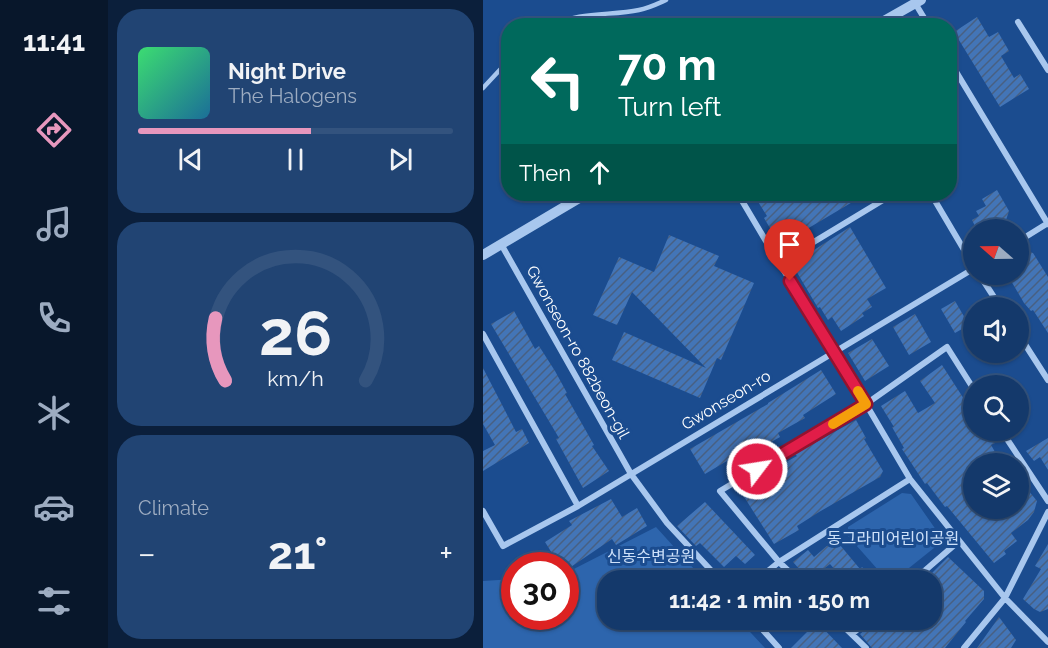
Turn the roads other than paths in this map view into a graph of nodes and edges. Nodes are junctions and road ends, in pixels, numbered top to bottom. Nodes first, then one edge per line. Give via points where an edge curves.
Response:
1 (666, 0) edge
2 (918, 2) edge
3 (572, 18) edge
4 (889, 18) edge
5 (925, 18) edge
6 (1018, 22) dead end
7 (501, 69) edge
8 (1048, 70) edge
9 (957, 73) edge
10 (483, 88) edge
11 (574, 201) edge
12 (742, 201) edge
13 (882, 201) edge
14 (935, 201) edge
15 (1048, 223) edge
16 (1029, 235) edge
17 (501, 244) junction
18 (963, 250) edge
19 (483, 255) edge
20 (779, 263) junction
21 (963, 273) edge
22 (483, 334) edge
23 (1029, 351) edge
24 (836, 353) junction
25 (965, 375) edge
26 (1048, 380) edge
27 (866, 404) junction
28 (1009, 441) edge
29 (631, 474) junction
30 (910, 480) junction
31 (1048, 501) edge
32 (579, 506) junction
33 (483, 511) edge
34 (1048, 512) edge
35 (959, 541) junction
36 (779, 562) junction
37 (711, 570) edge
38 (769, 570) edge
39 (787, 570) edge
40 (926, 570) edge
41 (1005, 598) junction
42 (764, 630) edge
43 (848, 630) edge
44 (857, 630) edge
45 (852, 634) junction
46 (1048, 642) edge
47 (779, 648) edge
48 (866, 648) edge
49 (964, 648) edge

1 - 3 lane via 638,10
2 - 4 street
2 - 5 street
6 - 8 street
7 - 10 lane
9 - 15 street
11 - 17 street
12 - 20 street
13 - 20 street
14 - 18 street
15 - 16 street
17 - 19 street
17 - 29 street, Gwonseon-ro 882beon-gil
20 - 24 street
21 - 24 street, Gwonseon-ro
22 - 32 street
23 - 26 street
24 - 27 street
24 - 29 street, Gwonseon-ro
25 - 27 street via 947,347
27 - 30 street
27 - 36 street via 720,491
28 - 31 street
29 - 32 street
29 - 37 street, Gwonseon-ro 882beon-gil via 667,523
30 - 35 street
30 - 36 street
32 - 33 street via 503,546
34 - 41 street
35 - 40 street
35 - 41 street
36 - 38 street
36 - 39 street
41 - 46 street
41 - 49 street
42 - 47 street
43 - 45 street
44 - 45 street
45 - 48 street

